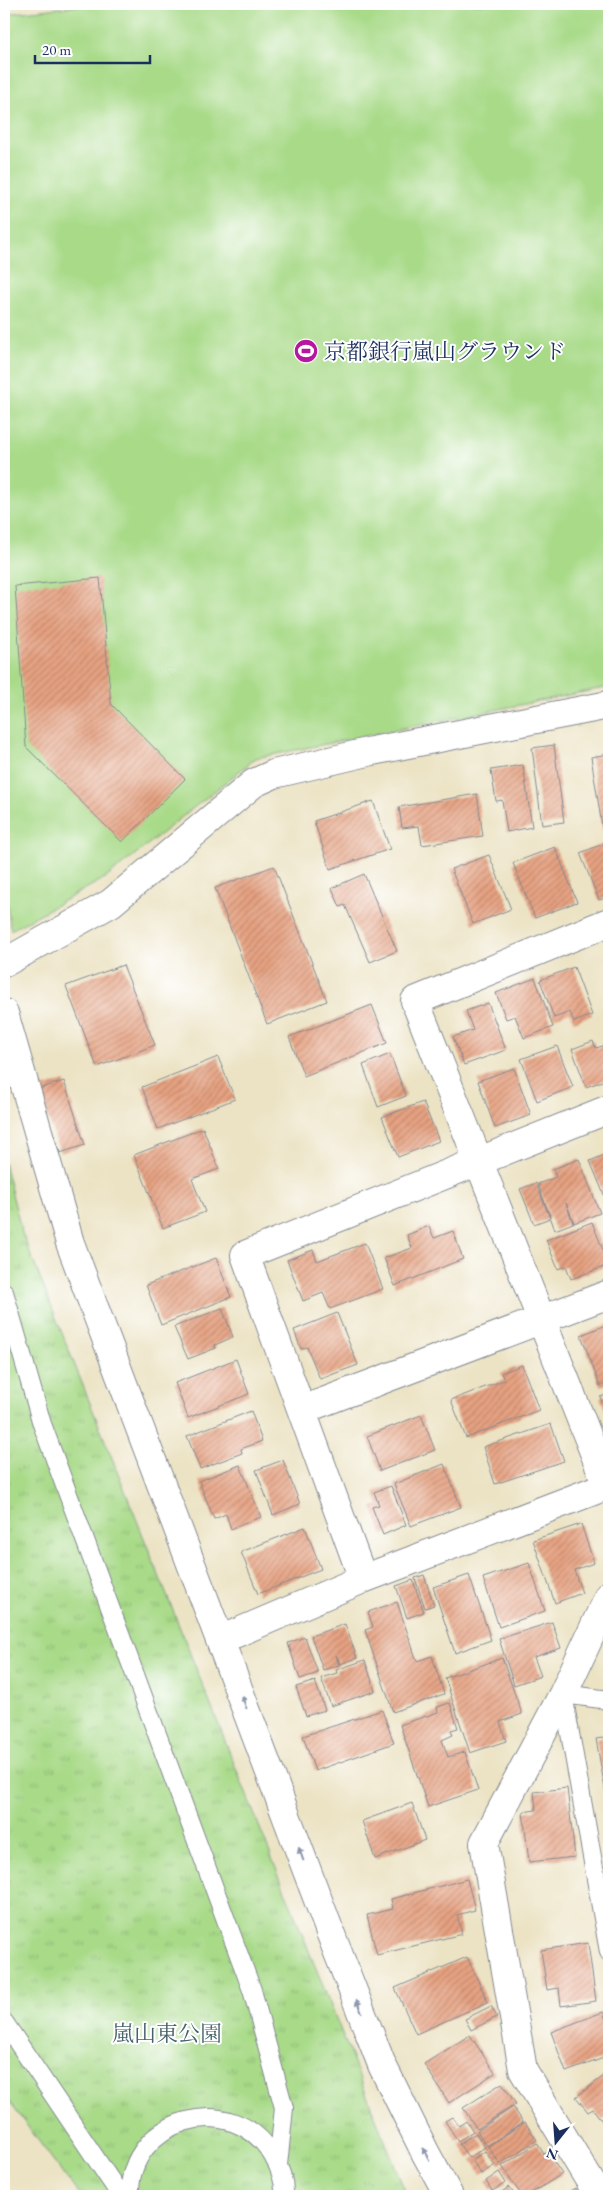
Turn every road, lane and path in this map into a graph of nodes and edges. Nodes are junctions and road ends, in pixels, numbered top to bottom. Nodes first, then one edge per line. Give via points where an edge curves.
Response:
1 (609, 705) edge
2 (609, 922) edge
3 (4, 963) edge
4 (4, 1012) edge
5 (609, 1109) edge
6 (479, 1161) junction
7 (4, 1292) edge
8 (609, 1294) edge
9 (542, 1320) junction
10 (302, 1410) junction
11 (609, 1487) edge
12 (363, 1578) junction
13 (609, 1595) edge
14 (220, 1640) junction
15 (564, 1694) junction
16 (609, 1700) edge
17 (609, 1952) edge
18 (4, 2022) edge
19 (278, 2165) junction
20 (121, 2196) edge
21 (130, 2196) edge
22 (284, 2196) edge
23 (449, 2196) edge
24 (599, 2196) edge

1 - 3 street via 372,751 274,774 254,783 111,903
2 - 6 street via 415,1001
4 - 14 street via 70,1243
5 - 6 street
6 - 9 street
6 - 10 street via 245,1255
7 - 19 lane via 42,1424 252,1990 284,2108
8 - 9 street
9 - 10 street
9 - 11 street
10 - 12 street
11 - 12 street
12 - 14 street
13 - 15 street
23 -> 14 street via 382,2065
15 - 16 lane
15 - 17 lane
15 - 24 street via 484,1843 523,2070
18 - 20 lane
19 - 21 lane via 267,2146 250,2131 230,2121 208,2117 186,2120 165,2129 147,2144 135,2164 129,2186
19 - 22 lane

